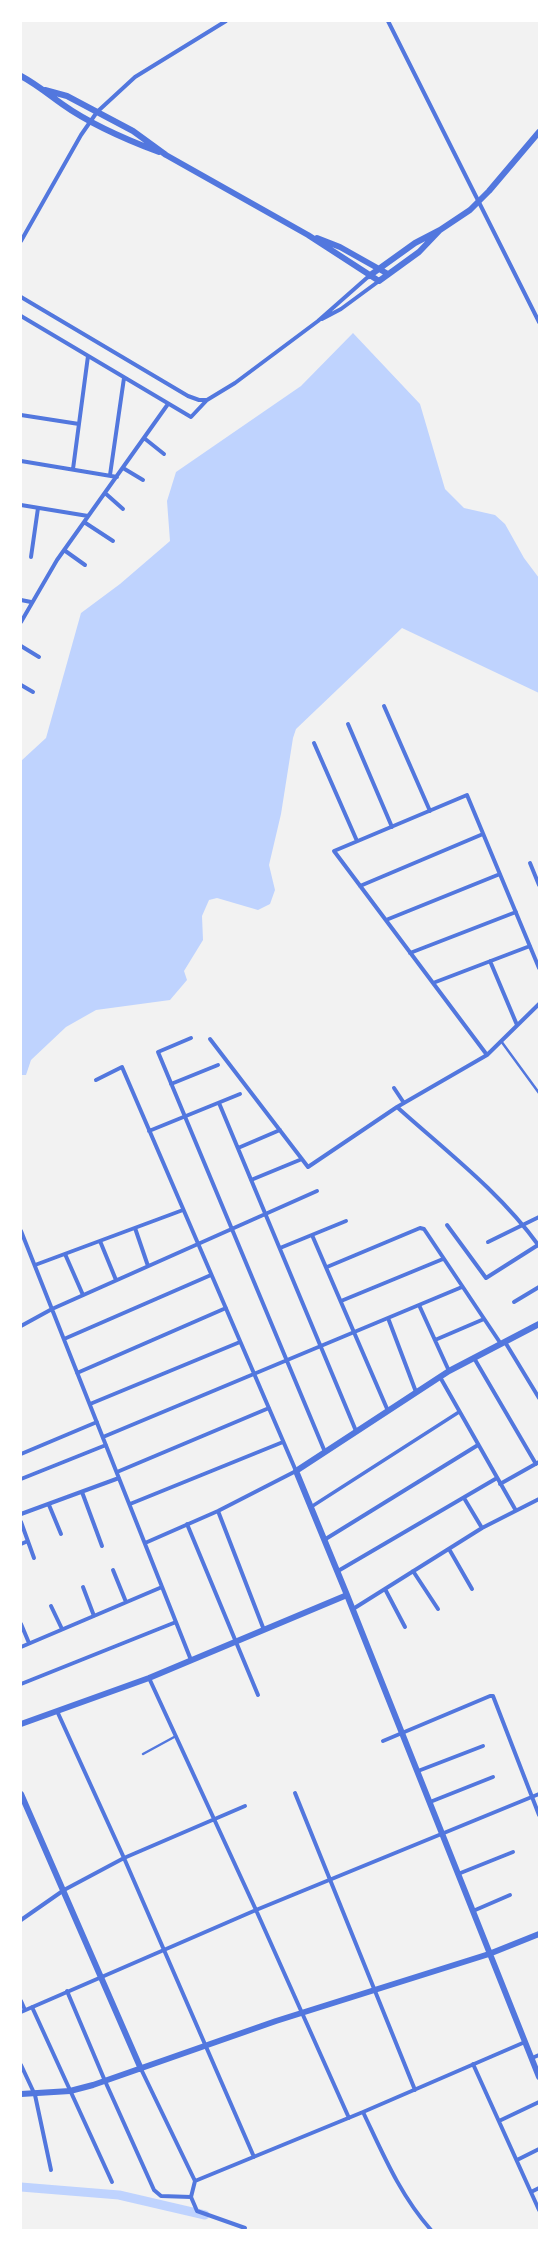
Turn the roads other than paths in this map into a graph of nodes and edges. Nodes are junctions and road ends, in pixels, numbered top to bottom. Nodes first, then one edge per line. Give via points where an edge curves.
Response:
1 (226, 21) edge
2 (388, 21) edge
3 (21, 76) edge
4 (45, 90) junction
5 (97, 112) junction
6 (91, 120) junction
7 (539, 132) edge
8 (166, 155) junction
9 (479, 201) junction
10 (440, 230) junction
11 (308, 235) junction
12 (21, 241) edge
13 (379, 269) junction
14 (388, 274) junction
15 (369, 276) junction
16 (379, 281) junction
17 (21, 297) edge
18 (21, 316) edge
19 (318, 321) junction
20 (539, 322) edge
21 (88, 356) junction
22 (124, 378) junction
23 (207, 400) junction
24 (168, 404) junction
25 (21, 415) edge
26 (79, 424) junction
27 (144, 438) junction
28 (164, 454) dead end
29 (21, 461) edge
30 (123, 468) junction
31 (73, 469) junction
32 (110, 475) junction
33 (117, 476) junction
34 (143, 480) dead end
35 (105, 493) junction
36 (21, 505) edge
37 (38, 508) junction
38 (124, 509) dead end
39 (88, 516) junction
40 (84, 522) junction
41 (113, 542) dead end
42 (64, 550) junction
43 (31, 557) dead end
44 (85, 565) dead end
45 (21, 600) edge
46 (31, 602) junction
47 (21, 622) edge
48 (21, 646) edge
49 (39, 656) dead end
50 (21, 685) edge
51 (33, 692) dead end
52 (384, 706) dead end
53 (348, 724) dead end
54 (314, 743) dead end
55 (430, 811) junction
56 (392, 827) junction
57 (483, 834) junction
58 (358, 841) junction
59 (530, 863) dead end
60 (500, 874) junction
61 (539, 885) edge
62 (360, 886) junction
63 (516, 912) junction
64 (386, 920) junction
65 (530, 946) junction
66 (410, 952) junction
67 (490, 961) junction
68 (539, 968) edge
69 (433, 983) junction
70 (539, 1004) edge
71 (517, 1025) junction
72 (191, 1038) dead end
73 (210, 1039) dead end
74 (501, 1041) junction
75 (487, 1055) junction
76 (218, 1065) dead end
77 (96, 1080) dead end
78 (171, 1084) junction
79 (394, 1088) dead end
80 (539, 1093) edge
81 (240, 1094) dead end
82 (219, 1102) junction
83 (404, 1103) junction
84 (397, 1107) junction
85 (185, 1116) junction
86 (280, 1130) junction
87 (150, 1131) junction
88 (238, 1148) junction
89 (302, 1159) junction
90 (251, 1180) junction
91 (317, 1191) dead end
92 (183, 1210) junction
93 (266, 1214) junction
94 (539, 1217) edge
95 (346, 1221) dead end
96 (524, 1224) junction
97 (447, 1225) dead end
98 (135, 1228) junction
99 (232, 1229) junction
100 (21, 1231) edge
101 (312, 1234) junction
102 (100, 1241) junction
103 (488, 1242) dead end
104 (198, 1244) junction
105 (538, 1246) edge
106 (280, 1248) junction
107 (66, 1254) junction
108 (443, 1259) junction
109 (35, 1265) junction
110 (148, 1266) junction
111 (327, 1267) junction
112 (211, 1274) junction
113 (116, 1280) junction
114 (462, 1287) junction
115 (539, 1287) edge
116 (83, 1295) junction
117 (341, 1301) junction
118 (514, 1302) dead end
119 (419, 1305) junction
120 (226, 1308) junction
121 (52, 1309) junction
122 (388, 1318) junction
123 (484, 1319) junction
124 (539, 1324) edge
125 (21, 1326) edge
126 (354, 1332) junction
127 (64, 1339) junction
128 (435, 1340) junction
129 (240, 1342) junction
130 (503, 1343) junction
131 (321, 1346) junction
132 (474, 1358) junction
133 (287, 1360) junction
134 (448, 1371) junction
135 (77, 1372) junction
136 (254, 1374) junction
137 (440, 1377) junction
138 (416, 1392) junction
139 (539, 1398) edge
140 (90, 1404) junction
141 (269, 1408) junction
142 (388, 1411) junction
143 (459, 1412) junction
144 (97, 1422) junction
145 (356, 1431) junction
146 (103, 1437) junction
147 (283, 1442) junction
148 (478, 1445) junction
149 (106, 1446) junction
150 (325, 1452) junction
151 (21, 1454) edge
152 (538, 1463) edge
153 (296, 1471) junction
154 (117, 1472) junction
155 (119, 1478) junction
156 (497, 1478) junction
157 (21, 1479) edge
158 (500, 1484) junction
159 (82, 1492) junction
160 (464, 1498) junction
161 (539, 1498) edge
162 (130, 1504) junction
163 (49, 1505) junction
164 (311, 1507) junction
165 (515, 1509) junction
166 (218, 1511) junction
167 (21, 1514) edge
168 (21, 1522) edge
169 (188, 1524) junction
170 (482, 1528) junction
171 (61, 1534) dead end
172 (324, 1540) junction
173 (28, 1541) junction
174 (145, 1543) junction
175 (21, 1544) edge
176 (102, 1546) dead end
177 (449, 1549) junction
178 (34, 1558) dead end
179 (113, 1570) dead end
180 (338, 1572) junction
181 (414, 1572) junction
182 (83, 1587) dead end
183 (162, 1587) junction
184 (385, 1589) junction
185 (472, 1590) dead end
186 (347, 1595) junction
187 (126, 1602) junction
188 (51, 1606) dead end
189 (353, 1609) junction
190 (438, 1609) dead end
191 (94, 1616) junction
192 (176, 1622) junction
193 (21, 1624) edge
194 (405, 1627) dead end
195 (62, 1629) junction
196 (264, 1630) junction
197 (236, 1642) junction
198 (29, 1643) junction
199 (21, 1647) edge
200 (191, 1660) junction
201 (149, 1678) junction
202 (21, 1684) edge
203 (258, 1695) dead end
204 (57, 1711) junction
205 (21, 1724) edge
206 (402, 1733) junction
207 (176, 1736) junction
208 (383, 1741) dead end
209 (483, 1746) dead end
210 (143, 1754) dead end
211 (418, 1772) junction
212 (493, 1777) dead end
213 (295, 1793) dead end
214 (21, 1794) edge
215 (539, 1794) edge
216 (532, 1797) junction
217 (430, 1802) junction
218 (23, 1803) edge
219 (245, 1806) dead end
220 (539, 1815) edge
221 (214, 1820) junction
222 (442, 1833) junction
223 (513, 1852) dead end
224 (124, 1858) junction
225 (458, 1874) junction
226 (330, 1879) junction
227 (64, 1890) junction
228 (510, 1895) dead end
229 (256, 1910) junction
230 (473, 1911) junction
231 (21, 1920) edge
232 (539, 1934) edge
233 (164, 1949) junction
234 (489, 1954) junction
235 (102, 1976) junction
236 (375, 1990) junction
237 (67, 1991) junction
238 (21, 2002) edge
239 (32, 2007) junction
240 (23, 2011) edge
241 (302, 2013) junction
242 (525, 2042) junction
243 (206, 2046) junction
244 (539, 2055) edge
245 (532, 2058) junction
246 (473, 2064) junction
247 (21, 2065) edge
248 (141, 2069) junction
249 (539, 2077) edge
250 (105, 2081) junction
251 (415, 2090) junction
252 (70, 2091) junction
253 (21, 2094) edge
254 (35, 2094) junction
255 (539, 2102) edge
256 (363, 2112) junction
257 (349, 2118) junction
258 (499, 2121) junction
259 (539, 2149) edge
260 (254, 2157) junction
261 (517, 2160) junction
262 (51, 2170) dead end
263 (195, 2181) junction
264 (112, 2182) dead end
265 (539, 2188) edge
266 (531, 2192) junction
267 (191, 2197) junction
268 (539, 2210) edge
269 (244, 2228) dead end
270 (431, 2230) edge

1 - 5 street via 135,77
2 - 9 street
3 - 4 street
4 - 5 street via 67,96
4 - 6 street via 62,104
5 - 6 street
5 - 8 street via 133,131
6 - 8 street via 130,141
6 - 12 street
7 - 9 street
8 - 11 street
9 - 10 street
9 - 20 street
10 - 13 street via 414,243
10 - 14 street via 418,252
11 - 13 street via 340,247
11 - 15 street
13 - 14 street
13 - 15 street
14 - 16 street
15 - 16 street
15 - 19 street
16 - 19 street via 341,309
17 - 23 street via 188,396
18 - 21 street
19 - 23 street via 235,383
21 - 22 street
21 - 26 street
22 - 24 street
22 - 32 street
23 - 24 street via 193,417
24 - 27 street
25 - 26 street
26 - 31 street
27 - 28 street
27 - 30 street
29 - 31 street
30 - 33 street
30 - 34 street
31 - 32 street
32 - 33 street
33 - 35 street
35 - 38 street
35 - 39 street
36 - 37 street
37 - 39 street
37 - 43 street
39 - 40 street
40 - 41 street
40 - 42 street
42 - 44 street
42 - 46 street
45 - 46 street
46 - 47 street
48 - 49 street
50 - 51 street
52 - 55 street
53 - 56 street
54 - 58 street
55 - 56 street
55 - 57 street via 467,795
56 - 58 street
57 - 60 street
57 - 62 street
58 - 62 street via 334,851
59 - 61 street
60 - 63 street
60 - 64 street
62 - 64 street
63 - 65 street
63 - 66 street
64 - 66 street
65 - 67 street
65 - 68 street
66 - 69 street
67 - 69 street
67 - 71 street
69 - 75 street
70 - 71 street
71 - 74 street
72 - 78 street via 158,1052
73 - 86 street
74 - 75 street
74 - 80 lane
75 - 83 street
76 - 78 street
77 - 87 street via 122,1067
78 - 85 street
79 - 83 street
81 - 82 street
82 - 85 street
82 - 88 street
83 - 84 street
84 - 89 street via 308,1167
84 - 96 street via 486,1185
85 - 87 street
85 - 99 street
86 - 88 street
86 - 89 street
87 - 92 street
88 - 90 street
89 - 90 street
90 - 93 street
91 - 93 street
92 - 98 street
92 - 104 street
93 - 99 street
93 - 106 street
94 - 96 street
95 - 101 street
96 - 103 street
96 - 105 street
97 - 105 street via 486,1278
98 - 102 street
98 - 110 street
99 - 104 street
99 - 133 street
100 - 109 street
101 - 106 street
101 - 111 street
102 - 107 street
102 - 113 street
104 - 110 street
104 - 112 street
106 - 131 street
107 - 109 street
107 - 116 street
108 - 111 street via 427,1231 420,1228
108 - 114 street
108 - 117 street
109 - 121 street
110 - 113 street
111 - 117 street
112 - 120 street
112 - 127 street
113 - 116 street
114 - 119 street
114 - 123 street
115 - 118 street
116 - 121 street
117 - 126 street
119 - 122 street
119 - 128 street
120 - 129 street
120 - 135 street
121 - 125 street
121 - 127 street
122 - 126 street
122 - 138 street
123 - 128 street
123 - 130 street
124 - 130 street
126 - 131 street
126 - 142 street
127 - 135 street
128 - 134 street
129 - 136 street
129 - 140 street
130 - 132 street
130 - 139 street
131 - 133 street
131 - 145 street
132 - 134 street
132 - 152 street
133 - 136 street
133 - 150 street
134 - 137 street
135 - 140 street
136 - 141 street
136 - 146 street
137 - 138 street
137 - 143 street
138 - 142 street
140 - 144 street
141 - 147 street
141 - 154 street
142 - 145 street
143 - 148 street
143 - 164 street
144 - 146 street
144 - 151 street
145 - 150 street
146 - 149 street
147 - 153 street
147 - 162 street
148 - 156 street
148 - 172 street
149 - 154 street
149 - 157 street
150 - 153 street
152 - 158 street
153 - 164 street
153 - 166 street
154 - 155 street
155 - 159 street
155 - 162 street
156 - 158 street
156 - 160 street
158 - 165 street
159 - 163 street
159 - 176 street
160 - 170 street
160 - 180 street
161 - 165 street
162 - 174 street
163 - 167 street
163 - 171 street
164 - 172 street
165 - 170 street
166 - 169 street
166 - 196 street
168 - 173 street
169 - 174 street
169 - 197 street
170 - 177 street
172 - 180 street
173 - 175 street
173 - 178 street
174 - 183 street
177 - 181 street
177 - 185 street
179 - 187 street
180 - 186 street
181 - 184 street
181 - 190 street
182 - 191 street
183 - 187 street
183 - 192 street
184 - 189 street
184 - 194 street
186 - 189 street
186 - 196 street
187 - 191 street
188 - 195 street
189 - 206 street
191 - 195 street
192 - 200 street
192 - 202 street
193 - 198 street
195 - 198 street
196 - 197 street
197 - 200 street
197 - 203 street
198 - 199 street
200 - 201 street
201 - 204 street
201 - 207 street
204 - 205 street
204 - 224 street
206 - 208 street
206 - 211 street
206 - 216 street via 493,1696
207 - 210 lane
207 - 221 street
209 - 211 street
211 - 217 street
212 - 217 street
213 - 226 street
214 - 218 street
215 - 216 street
216 - 220 street
216 - 222 street
217 - 222 street
218 - 227 street
219 - 221 street
221 - 224 street
221 - 229 street
222 - 225 street
222 - 226 street
223 - 225 street
224 - 227 street
224 - 233 street
225 - 230 street
226 - 229 street
226 - 236 street
227 - 231 street
227 - 235 street
228 - 230 street
229 - 233 street
229 - 241 street
230 - 234 street
232 - 234 street
233 - 235 street
233 - 243 street
234 - 236 street
234 - 242 street
235 - 237 street
235 - 248 street
236 - 241 street
236 - 251 street
237 - 239 street
237 - 250 street
238 - 240 street
239 - 240 street
239 - 252 street
241 - 243 street
241 - 257 street
242 - 245 street
242 - 246 street
243 - 248 street
243 - 260 street
244 - 245 street
245 - 249 street
246 - 251 street
246 - 258 street
247 - 254 street
248 - 250 street
248 - 263 street
250 - 252 street
250 - 267 street via 154,2190 161,2196
251 - 256 street
252 - 254 street
252 - 264 street
253 - 254 street
254 - 262 street
255 - 258 street
256 - 257 street
256 - 270 street via 396,2183
257 - 260 street
258 - 261 street
259 - 261 street
260 - 263 street
261 - 266 street
263 - 267 street
265 - 266 street
266 - 268 street
267 - 269 street via 197,2211

